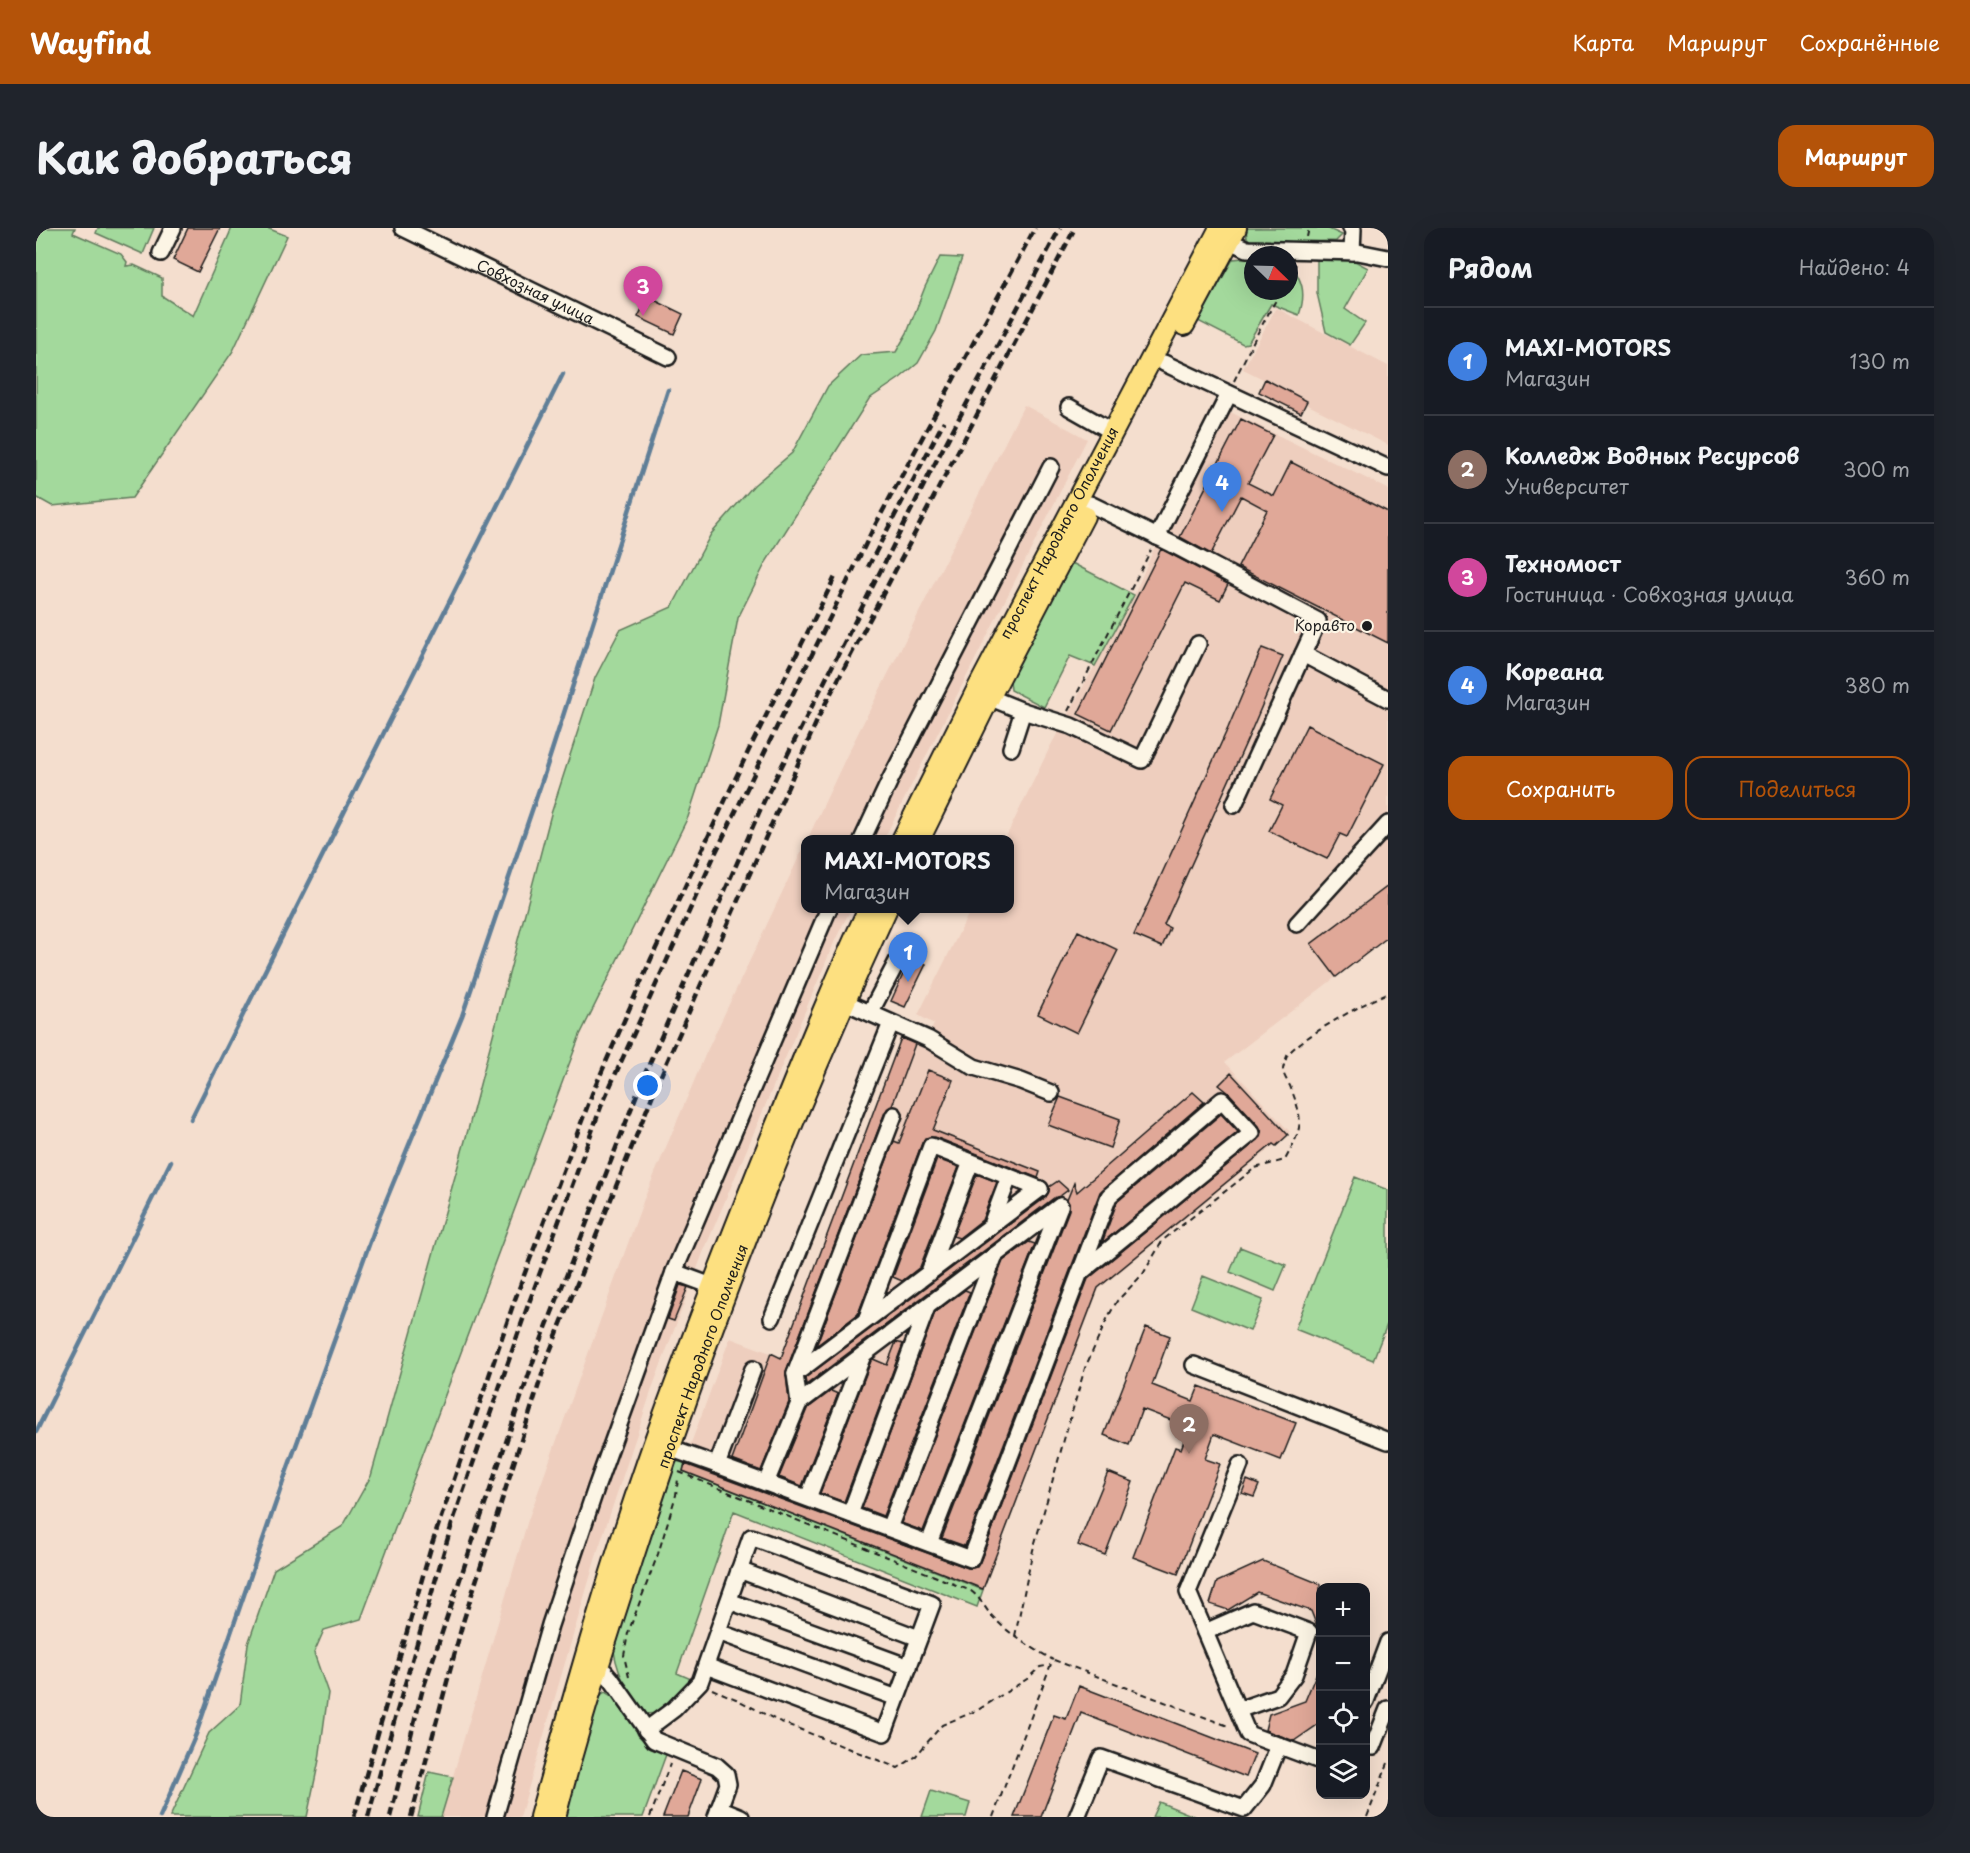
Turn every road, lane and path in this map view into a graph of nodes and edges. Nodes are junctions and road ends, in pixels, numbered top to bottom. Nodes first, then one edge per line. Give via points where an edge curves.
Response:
1 (173, 228) edge
2 (403, 228) edge
3 (1351, 228) edge
4 (1228, 232) edge
5 (1352, 252) junction
6 (161, 253) dead end
7 (1388, 258) edge
8 (1276, 300) edge
9 (668, 357) dead end
10 (1164, 363) junction
11 (1229, 394) junction
12 (1069, 407) dead end
13 (1113, 432) junction
14 (1051, 466) dead end
15 (1388, 468) edge
16 (1090, 504) junction
17 (1157, 537) junction
18 (1198, 645) dead end
19 (1303, 654) junction
20 (983, 695) junction
21 (1388, 699) edge
22 (1023, 711) junction
23 (1061, 723) junction
24 (1011, 748) dead end
25 (1234, 805) dead end
26 (1388, 824) edge
27 (864, 835) edge
28 (905, 835) edge
29 (922, 835) edge
30 (827, 913) edge
31 (867, 913) edge
32 (885, 913) edge
33 (1297, 924) dead end
34 (900, 956) dead end
35 (1388, 993) edge
36 (844, 1002) junction
37 (870, 1013) junction
38 (891, 1023) junction
39 (1051, 1093) dead end
40 (894, 1116) dead end
41 (971, 1162) junction
42 (1009, 1177) junction
43 (991, 1226) junction
44 (995, 1255) junction
45 (674, 1272) junction
46 (929, 1272) junction
47 (1080, 1273) junction
48 (712, 1286) junction
49 (927, 1307) junction
50 (772, 1318) dead end
51 (866, 1320) junction
52 (863, 1355) junction
53 (1194, 1365) dead end
54 (753, 1369) dead end
55 (795, 1374) junction
56 (799, 1403) junction
57 (1388, 1441) edge
58 (669, 1448) junction
59 (717, 1465) junction
60 (1240, 1465) dead end
61 (766, 1483) junction
62 (808, 1498) junction
63 (850, 1514) junction
64 (889, 1528) junction
65 (929, 1543) junction
66 (739, 1570) junction
67 (729, 1601) junction
68 (718, 1632) junction
69 (1205, 1632) junction
70 (1015, 1636) junction
71 (919, 1638) junction
72 (1388, 1642) edge
73 (1053, 1660) junction
74 (706, 1666) junction
75 (909, 1667) junction
76 (597, 1669) junction
77 (1382, 1674) edge
78 (632, 1685) dead end
79 (1370, 1693) edge
80 (897, 1698) junction
81 (1388, 1709) edge
82 (1238, 1710) junction
83 (646, 1730) junction
84 (1248, 1734) junction
85 (1279, 1745) junction
86 (1376, 1748) edge
87 (676, 1749) junction
88 (1316, 1759) edge
89 (1388, 1763) edge
90 (36, 1812) edge
91 (718, 1813) edge
92 (44, 1817) edge
93 (495, 1817) edge
94 (540, 1817) edge
95 (555, 1817) edge
96 (650, 1817) edge
97 (741, 1817) edge
98 (993, 1817) edge
99 (1077, 1817) edge
100 (1367, 1817) edge

1 - 6 street
2 - 9 street, Совхозная улица
3 - 5 street
4 - 5 street via 1247,249
4 - 10 main road, проспект Народного Ополчения
4 - 13 main road, проспект Народного Ополчения
5 - 7 street
8 - 11 path
10 - 11 street
10 - 16 main road, проспект Народного Ополчения
11 - 15 street
11 - 17 street
12 - 13 street
13 - 20 main road, проспект Народного Ополчения
14 - 27 street
16 - 17 street
16 - 20 main road, проспект Народного Ополчения
17 - 19 street via 1318,621
17 - 23 path
18 - 23 street via 1142,760
19 - 21 street
19 - 25 street
20 - 22 street
20 - 28 main road, проспект Народного Ополчения
20 - 29 main road, проспект Народного Ополчения
22 - 23 street
22 - 24 street
26 - 33 street
30 - 45 street
31 - 48 main road, проспект Народного Ополчения
32 - 36 main road, проспект Народного Ополчения
34 - 37 street
35 - 70 path via 1323,1029 1287,1055 1283,1070 1301,1121 1285,1160 1255,1168 1163,1240 1143,1274 1117,1301 1085,1368 1033,1550
36 - 37 street
36 - 58 main road, проспект Народного Ополчения via 734,1272
37 - 38 street
38 - 39 street via 928,1039 974,1067
38 - 50 street
40 - 55 street
41 - 42 street
41 - 46 street
41 - 51 street via 931,1146
42 - 43 street
42 - 43 street via 1040,1189
43 - 46 street
44 - 49 street
44 - 64 street
44 - 65 street via 1060,1206
45 - 48 street
45 - 93 street via 553,1615
46 - 51 street
47 - 47 street via 1109,1196 1222,1100 1252,1133
47 - 65 street via 971,1559
48 - 94 main road, проспект Народного Ополчения via 654,1442 582,1664
49 - 52 street
49 - 63 street
51 - 55 street
52 - 56 street
52 - 62 street
53 - 57 street
54 - 59 street
55 - 56 street
56 - 61 street
58 - 59 street
58 - 76 main road, проспект Народного Ополчения
59 - 61 street
60 - 69 street via 1188,1592
61 - 62 street
62 - 63 street
63 - 64 street
64 - 65 street
66 - 67 street
66 - 71 street
66 - 71 street via 752,1537 932,1604
67 - 68 street
67 - 75 street
68 - 74 street
68 - 80 street
69 - 82 street
69 - 82 street via 1253,1611 1309,1632 1294,1675 1278,1696
70 - 73 path
70 - 78 path via 995,1620 980,1597 971,1591 679,1472 658,1554 628,1633 624,1656
71 - 75 street
72 - 77 street
73 - 84 path
73 - 98 path
74 - 80 street via 884,1733
74 - 83 street via 699,1684
75 - 80 street
76 - 83 street via 611,1679
76 - 95 main road, проспект Народного Ополчения
77 - 79 street
81 - 86 street
82 - 84 street
83 - 87 street via 654,1740
84 - 85 street
85 - 88 street
85 - 99 street via 1263,1785 1244,1809 1101,1758
87 - 91 street via 717,1766 726,1774 728,1784
87 - 96 path
89 - 100 path
90 - 92 path
91 - 97 street

